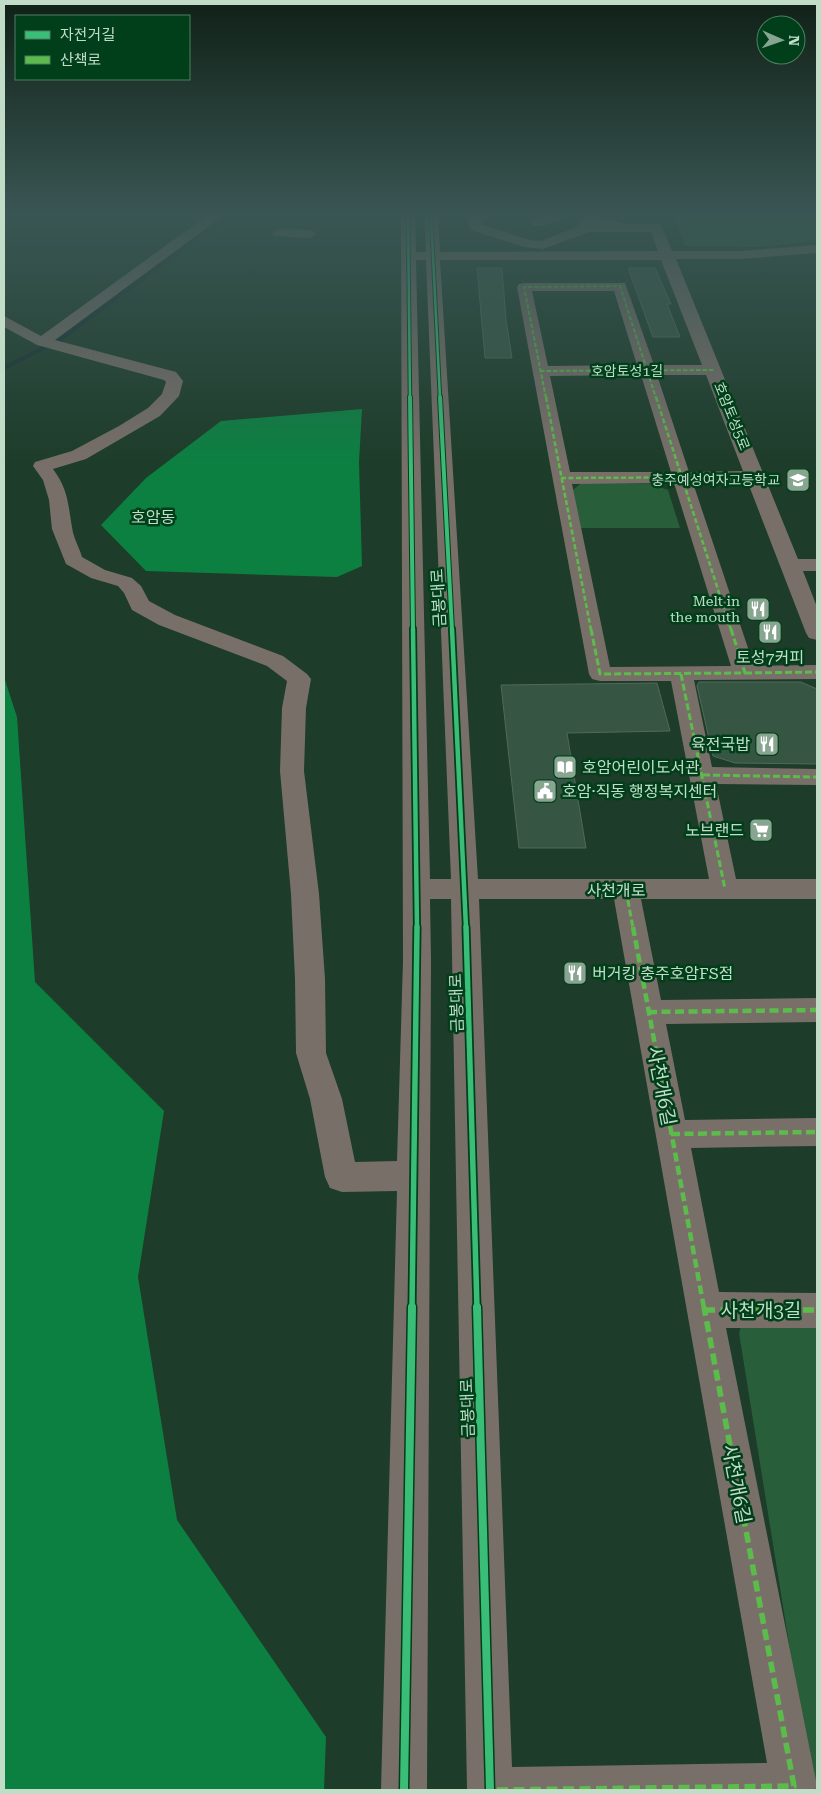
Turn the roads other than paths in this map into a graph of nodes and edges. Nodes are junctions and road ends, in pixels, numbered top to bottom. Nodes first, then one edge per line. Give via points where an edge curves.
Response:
1 (109, 299) edge
2 (408, 299) edge
3 (436, 299) edge
4 (526, 299) edge
5 (624, 299) edge
6 (686, 299) edge
7 (4, 321) edge
8 (51, 344) junction
9 (714, 370) junction
10 (540, 371) junction
11 (647, 371) junction
12 (756, 477) junction
13 (561, 478) junction
14 (682, 478) junction
15 (790, 565) junction
16 (817, 565) edge
17 (817, 633) edge
18 (817, 672) edge
19 (745, 673) junction
20 (680, 674) junction
21 (703, 775) junction
22 (817, 777) edge
23 (725, 889) junction
24 (817, 889) edge
25 (415, 890) junction
26 (626, 890) junction
27 (465, 891) junction
28 (817, 1010) edge
29 (648, 1012) junction
30 (817, 1132) edge
31 (671, 1134) junction
32 (414, 1176) junction
33 (704, 1310) junction
34 (817, 1310) edge
35 (404, 1790) edge
36 (490, 1790) edge
37 (497, 1790) edge

1 - 8 street
2 - 25 street, 금봉대로
3 - 27 street, 금봉대로
4 - 10 street
5 - 11 street
6 - 9 street, 호암토성5로
7 - 8 street
8 - 32 street via 170,376 175,381 170,396 154,412 79,455 42,466 57,494 62,528 73,560 98,574 124,582 134,590 140,605 166,620 275,661 299,679 294,708 292,771 305,894 311,1053 326,1100 342,1177
9 - 11 street, 호암토성1길
9 - 12 street, 호암토성5로
10 - 11 street, 호암토성1길
10 - 13 street
11 - 14 street
12 - 14 street
12 - 15 street, 호암토성5로
13 - 14 street
13 - 20 street via 600,674
14 - 19 street
15 - 16 street
15 - 17 street, 호암토성5로
18 - 19 street
19 - 20 street
20 - 21 street
21 - 22 street
21 - 23 street
23 - 24 street, 사천개로
23 - 26 street, 사천개로
25 - 27 street, 사천개로
25 - 32 street, 금봉대로
26 - 27 street, 사천개로
26 - 29 street, 사천개6길
27 - 36 street, 금봉대로
28 - 29 street
29 - 31 street, 사천개6길
30 - 31 street
31 - 33 street, 사천개6길
32 - 35 street, 금봉대로
33 - 34 street, 사천개3길
33 - 37 street, 사천개6길 via 794,1786

